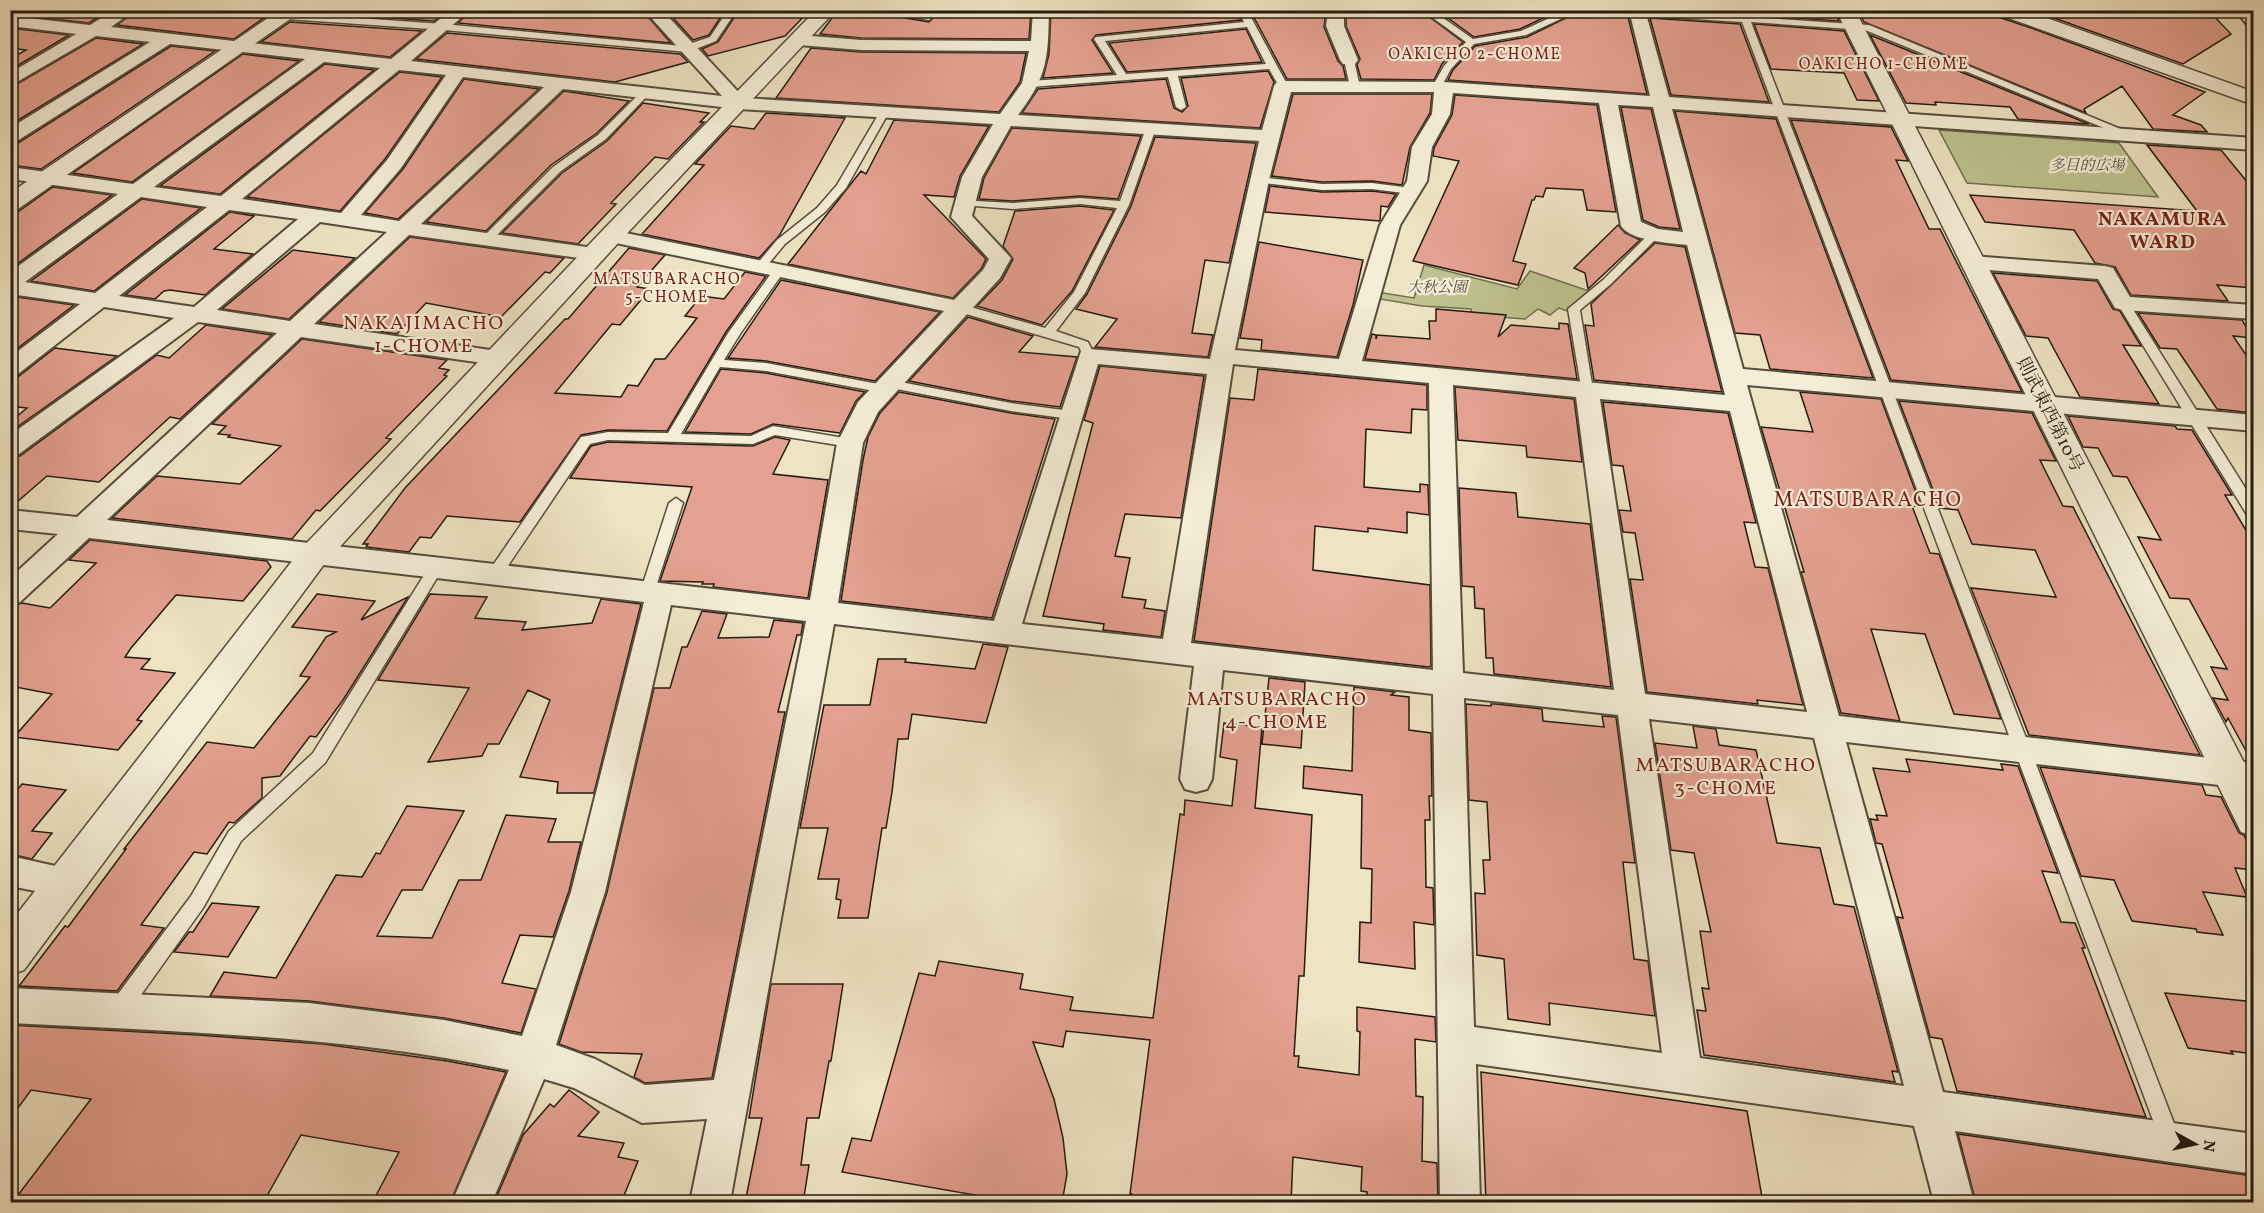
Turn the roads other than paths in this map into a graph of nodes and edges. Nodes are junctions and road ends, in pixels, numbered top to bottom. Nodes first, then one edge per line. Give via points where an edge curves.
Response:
1 (127, 10) edge
2 (462, 10) edge
3 (652, 10) edge
4 (733, 10) edge
5 (827, 10) edge
6 (874, 10) edge
7 (935, 10) edge
8 (1041, 10) edge
9 (1242, 10) edge
10 (1336, 10) edge
11 (1426, 10) edge
12 (1576, 10) edge
13 (1600, 10) edge
14 (2004, 10) edge
15 (2032, 10) edge
16 (2244, 10) edge
17 (1637, 12) edge
18 (290, 13) edge
19 (1744, 15) edge
20 (1849, 18) edge
21 (2253, 21) edge
22 (12, 22) edge
23 (1248, 24) junction
24 (442, 27) junction
25 (95, 30) junction
26 (168, 38) junction
27 (799, 40) junction
28 (1472, 42) junction
29 (243, 46) junction
30 (1039, 46) junction
31 (688, 48) junction
32 (322, 55) junction
33 (1349, 60) joint
34 (398, 64) junction
35 (458, 71) junction
36 (1172, 72) junction
37 (1123, 76) junction
38 (1278, 76) junction
39 (10, 81) edge
40 (560, 82) junction
41 (1030, 84) junction
42 (1354, 87) junction
43 (1440, 87) junction
44 (2253, 89) edge
45 (646, 92) junction
46 (1607, 98) junction
47 (2253, 99) edge
48 (1662, 102) junction
49 (739, 103) junction
50 (1180, 107) dead end
51 (1779, 110) junction
52 (884, 112) junction
53 (1006, 119) junction
54 (1899, 119) junction
55 (1151, 128) junction
56 (2130, 135) junction
57 (1271, 136) junction
58 (10, 137) edge
59 (2253, 144) edge
60 (10, 173) edge
61 (49, 178) junction
62 (1259, 180) junction
63 (136, 190) junction
64 (1411, 192) junction
65 (962, 202) junction
66 (225, 203) junction
67 (10, 204) edge
68 (1124, 205) junction
69 (316, 215) junction
70 (346, 220) junction
71 (403, 228) junction
72 (1654, 235) junction
73 (487, 239) junction
74 (1696, 240) junction
75 (603, 245) junction
76 (1972, 263) junction
77 (770, 268) junction
78 (10, 285) edge
79 (98, 300) junction
80 (2123, 303) junction
81 (960, 308) junction
82 (196, 314) junction
83 (2253, 314) edge
84 (296, 329) junction
85 (1048, 333) junction
86 (1089, 356) junction
87 (496, 358) junction
88 (1222, 362) junction
89 (716, 363) junction
90 (1348, 368) junction
91 (10, 369) edge
92 (1441, 376) junction
93 (1733, 376) junction
94 (887, 386) junction
95 (1587, 390) junction
96 (1884, 390) junction
97 (1740, 404) junction
98 (2043, 404) junction
99 (1071, 415) junction
100 (2193, 418) junction
101 (2253, 423) edge
102 (671, 440) junction
103 (850, 443) junction
104 (10, 448) edge
105 (676, 503) dead end
106 (2253, 514) edge
107 (10, 519) edge
108 (81, 528) junction
109 (314, 555) junction
110 (436, 568) junction
111 (494, 575) junction
112 (653, 593) junction
113 (10, 595) edge
114 (822, 612) junction
115 (1005, 633) junction
116 (1175, 653) junction
117 (1210, 657) junction
118 (1450, 684) junction
119 (1632, 705) junction
120 (1827, 727) junction
121 (2022, 750) junction
122 (2242, 775) edge
123 (1196, 779) dead end
124 (2253, 820) edge
125 (10, 871) edge
126 (66, 882) junction
127 (10, 956) edge
128 (10, 1005) edge
129 (117, 1011) junction
130 (1457, 1043) junction
131 (534, 1057) junction
132 (1684, 1075) junction
133 (730, 1098) junction
134 (1930, 1108) junction
135 (2171, 1142) junction
136 (2253, 1154) edge
137 (472, 1203) edge
138 (710, 1203) edge
139 (1460, 1203) edge
140 (1954, 1203) edge

1 - 25 street
2 - 24 street
3 - 31 street
4 - 31 lane via 713,39
5 - 27 street
6 - 7 lane via 929,17
8 - 30 street
9 - 23 lane
10 - 33 street via 1335,26
11 - 28 lane
12 - 28 lane via 1523,33
13 - 17 lane
14 - 47 street
15 - 44 street
16 - 21 street
17 - 19 lane
17 - 48 street
18 - 24 lane
18 - 29 street
19 - 20 lane
19 - 51 lane
20 - 54 street, 則武東西第10号
20 - 56 lane
22 - 25 street
23 - 37 lane via 1099,39
23 - 38 lane
24 - 31 lane
24 - 34 street
25 - 26 street
25 - 39 street
26 - 29 street
26 - 58 street
27 - 30 street via 861,45
27 - 49 street
28 - 43 lane via 1447,68
29 - 32 street
29 - 61 street
30 - 41 street
31 - 49 street
32 - 34 street
32 - 63 street
33 - 42 lane
34 - 35 street
34 - 66 street
35 - 40 street
35 - 70 street via 394,164
36 - 37 lane
36 - 38 lane
36 - 50 lane
37 - 41 lane
38 - 42 street
38 - 57 street
40 - 45 street
40 - 71 street
41 - 53 street
42 - 43 street
43 - 46 street
43 - 64 street via 1441,114 1422,147 1417,181
45 - 49 street
45 - 73 lane via 603,137 557,169
46 - 48 street
46 - 72 street via 1631,226
48 - 51 street
48 - 74 street
49 - 52 street
49 - 75 street
51 - 54 street
51 - 96 lane
52 - 53 street
52 - 77 lane via 842,186 821,210 781,242
53 - 55 street
53 - 65 street
54 - 56 street
54 - 76 street, 則武東西第10号
55 - 57 street
55 - 68 lane
56 - 59 street
57 - 62 street
60 - 61 street
61 - 63 street
61 - 67 street
62 - 64 lane
62 - 88 street
63 - 66 street
63 - 78 street
64 - 90 street via 1390,225
65 - 68 lane via 1013,206 1080,201
65 - 81 street via 961,217 1000,258 992,273
66 - 69 street
66 - 79 street
68 - 85 lane via 1079,293
69 - 70 street
69 - 82 street
70 - 71 street
71 - 73 street
71 - 84 street
72 - 74 street
72 - 95 lane via 1574,309
73 - 75 street
74 - 93 street
75 - 77 street
75 - 87 street
76 - 80 street via 2105,273
76 - 98 street, 則武東西第10号
77 - 81 street
77 - 89 lane
78 - 79 street
79 - 82 street
79 - 91 street
80 - 83 street
80 - 100 lane
81 - 85 lane
81 - 94 street
82 - 84 street
82 - 104 street
84 - 87 street
84 - 108 street
85 - 86 lane via 1084,345
86 - 88 street
86 - 99 street
87 - 109 street
88 - 90 street
88 - 116 street
89 - 94 lane
89 - 102 lane
90 - 92 street
92 - 95 street
92 - 118 street
93 - 96 street
93 - 97 street
94 - 99 lane
94 - 103 street via 867,408
95 - 97 street
95 - 119 street
96 - 98 street
96 - 121 lane
97 - 120 street
98 - 100 street
98 - 122 street, 則武東西第10号
99 - 115 street
100 - 101 street
100 - 106 lane
102 - 103 lane via 753,440 773,430
102 - 111 lane via 608,436 586,440
103 - 114 street
105 - 112 lane
107 - 108 street
108 - 109 street
108 - 113 street
109 - 110 street
109 - 126 street
110 - 111 street
110 - 129 lane via 319,758 235,836 197,902
111 - 112 street
112 - 114 street
112 - 131 street via 588,892
114 - 115 street
114 - 133 street
115 - 116 street
116 - 117 street
117 - 118 street
117 - 123 street
118 - 119 street
118 - 130 street
119 - 120 street
119 - 132 street
120 - 121 street
120 - 134 street
121 - 122 street
121 - 135 lane
122 - 124 street, 則武東西第10号
125 - 126 street
126 - 127 street
128 - 129 street
129 - 131 street via 309,1022 444,1038
130 - 132 street
130 - 139 street
131 - 133 street via 582,1072 642,1104
131 - 137 street
132 - 134 street
133 - 138 street
134 - 135 street
134 - 140 street
135 - 136 street

